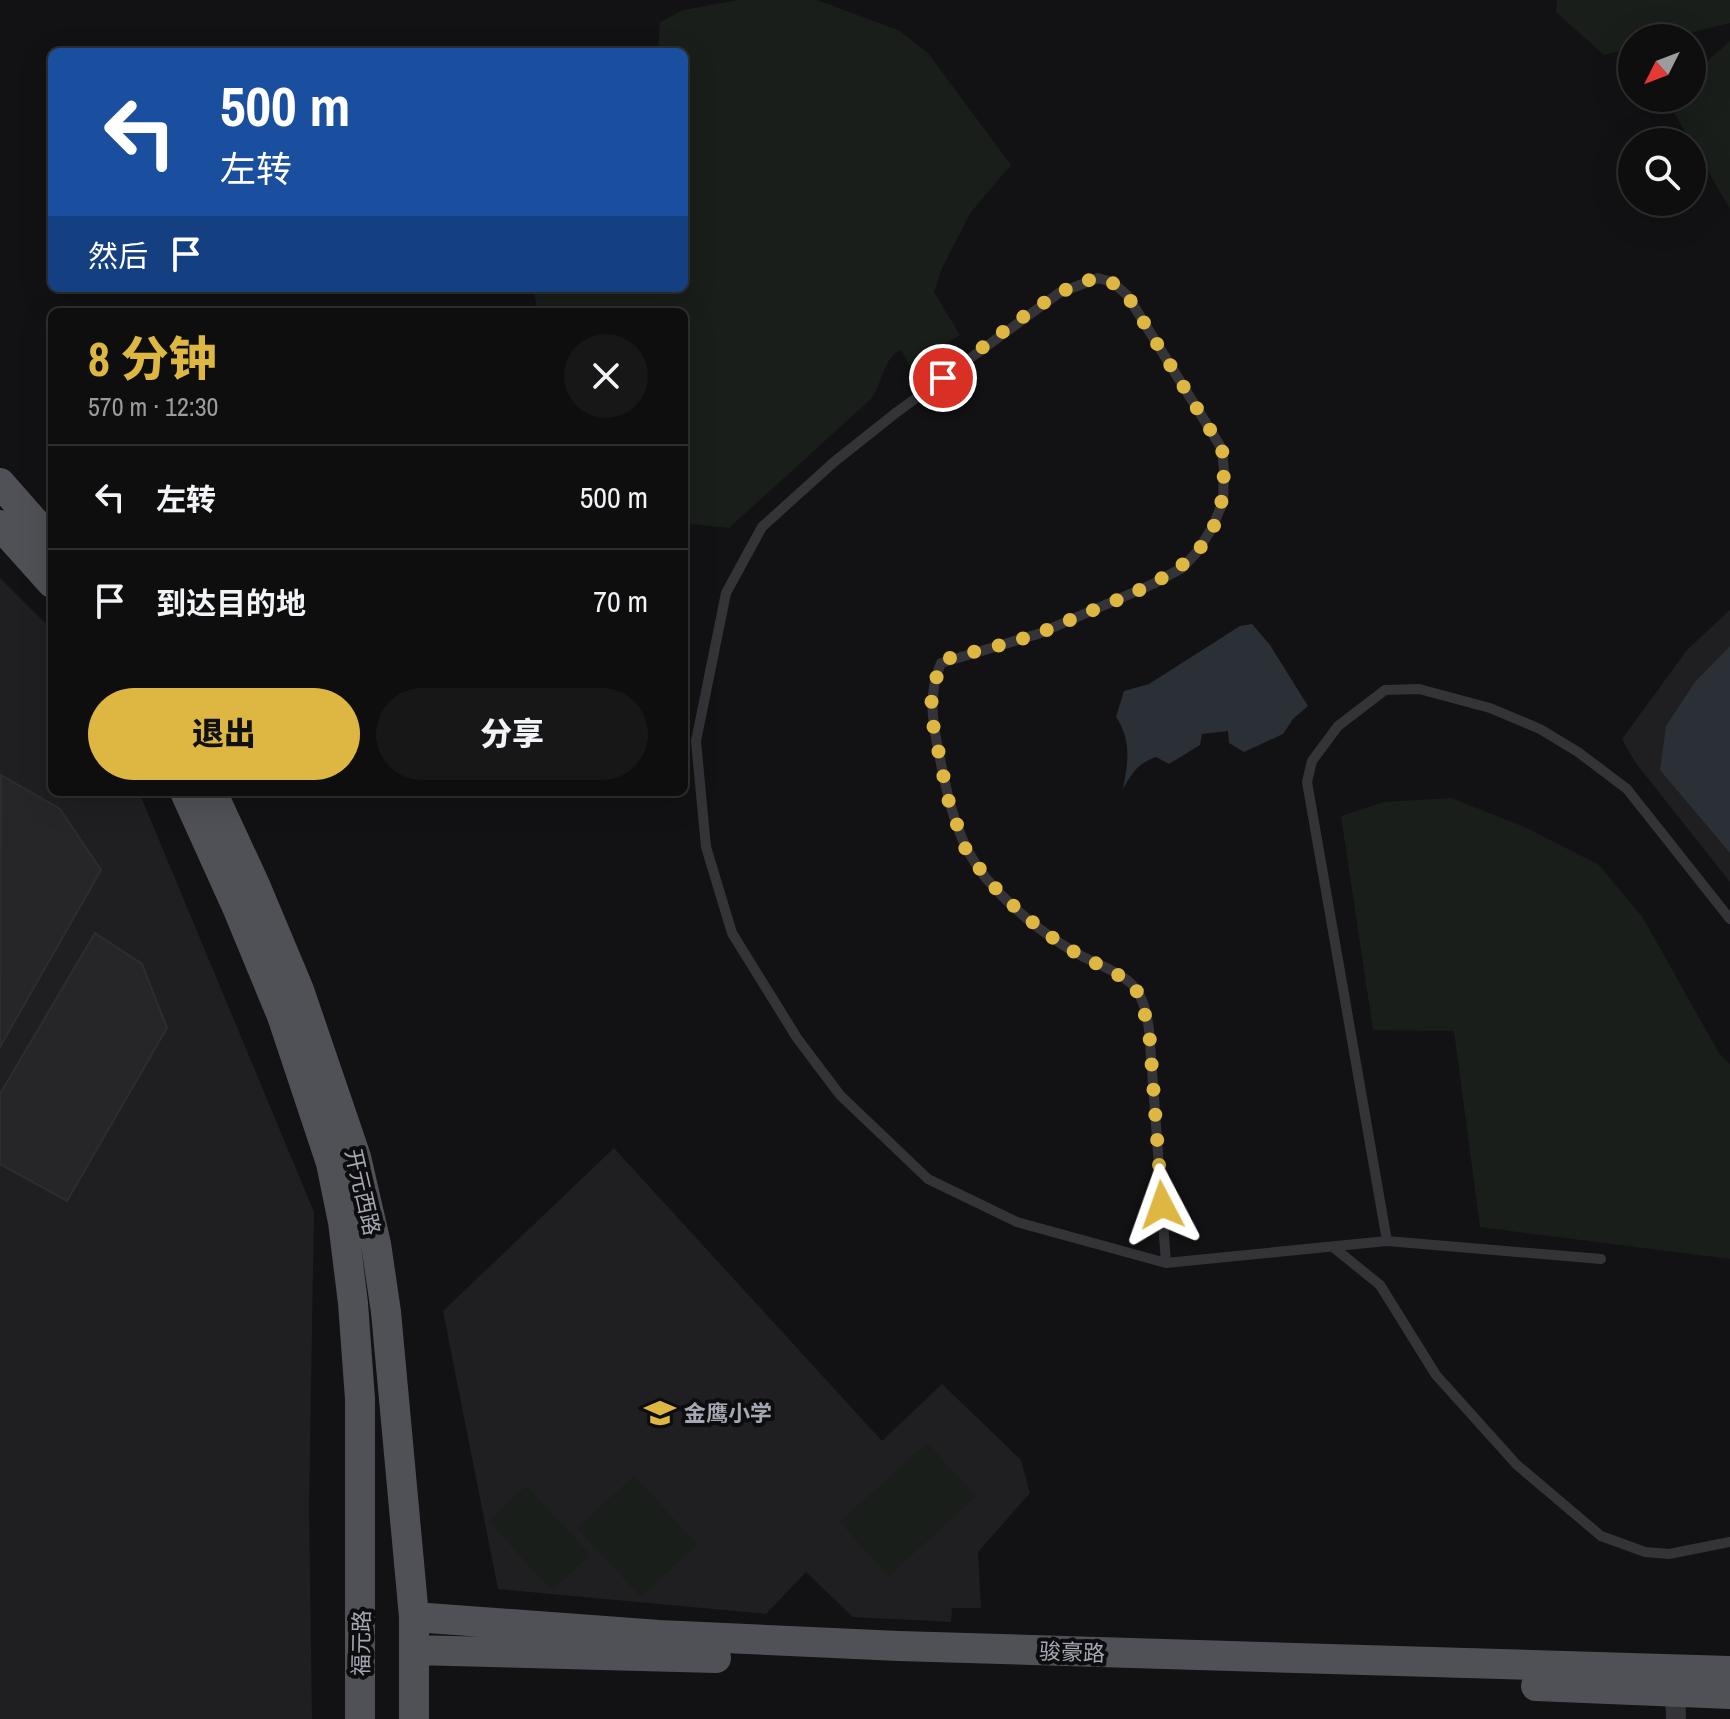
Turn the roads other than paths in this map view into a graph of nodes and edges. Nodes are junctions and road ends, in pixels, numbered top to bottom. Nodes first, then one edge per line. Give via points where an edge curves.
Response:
1 (0, 483) edge
2 (0, 525) edge
3 (48, 537) edge
4 (48, 579) edge
5 (187, 796) edge
6 (214, 796) edge
7 (1730, 919) edge
8 (1387, 1241) junction
9 (1333, 1247) junction
10 (1601, 1259) dead end
11 (1166, 1263) junction
12 (1730, 1542) edge
13 (362, 1566) joint
14 (414, 1617) junction
15 (414, 1650) junction
16 (1730, 1671) edge
17 (1675, 1693) edge
18 (1730, 1694) edge
19 (360, 1719) edge
20 (414, 1719) edge

1 - 3 main road
2 - 4 main road
5 - 13 main road, 开元西路 via 282,1016 331,1163 353,1303
6 - 14 main road, 开元西路 via 299,990 356,1157 386,1312
7 - 8 lane via 1627,789 1540,729 1490,708 1419,689 1385,690 1338,726 1312,761 1307,782
8 - 9 lane
8 - 10 lane
9 - 11 lane
9 - 12 lane via 1380,1285 1436,1375 1517,1465 1601,1536 1645,1552 1669,1554
11 - 11 lane via 1149,1029 1139,994 1128,980 1044,932 1001,895 967,853 948,799 931,714 941,663 1038,634 1182,568 1212,528 1223,502 1222,449 1127,295 1098,278 1059,293 897,412 762,527 726,593 696,741 706,847 732,933 797,1038 840,1095 928,1179 1017,1222
13 - 19 main road, 福元路
14 - 15 main road
14 - 17 main road, 骏豪路
15 - 17 main road, 骏豪路 via 1280,1674
15 - 20 main road
16 - 17 main road, 骏豪路
17 - 18 main road, 骏豪路

